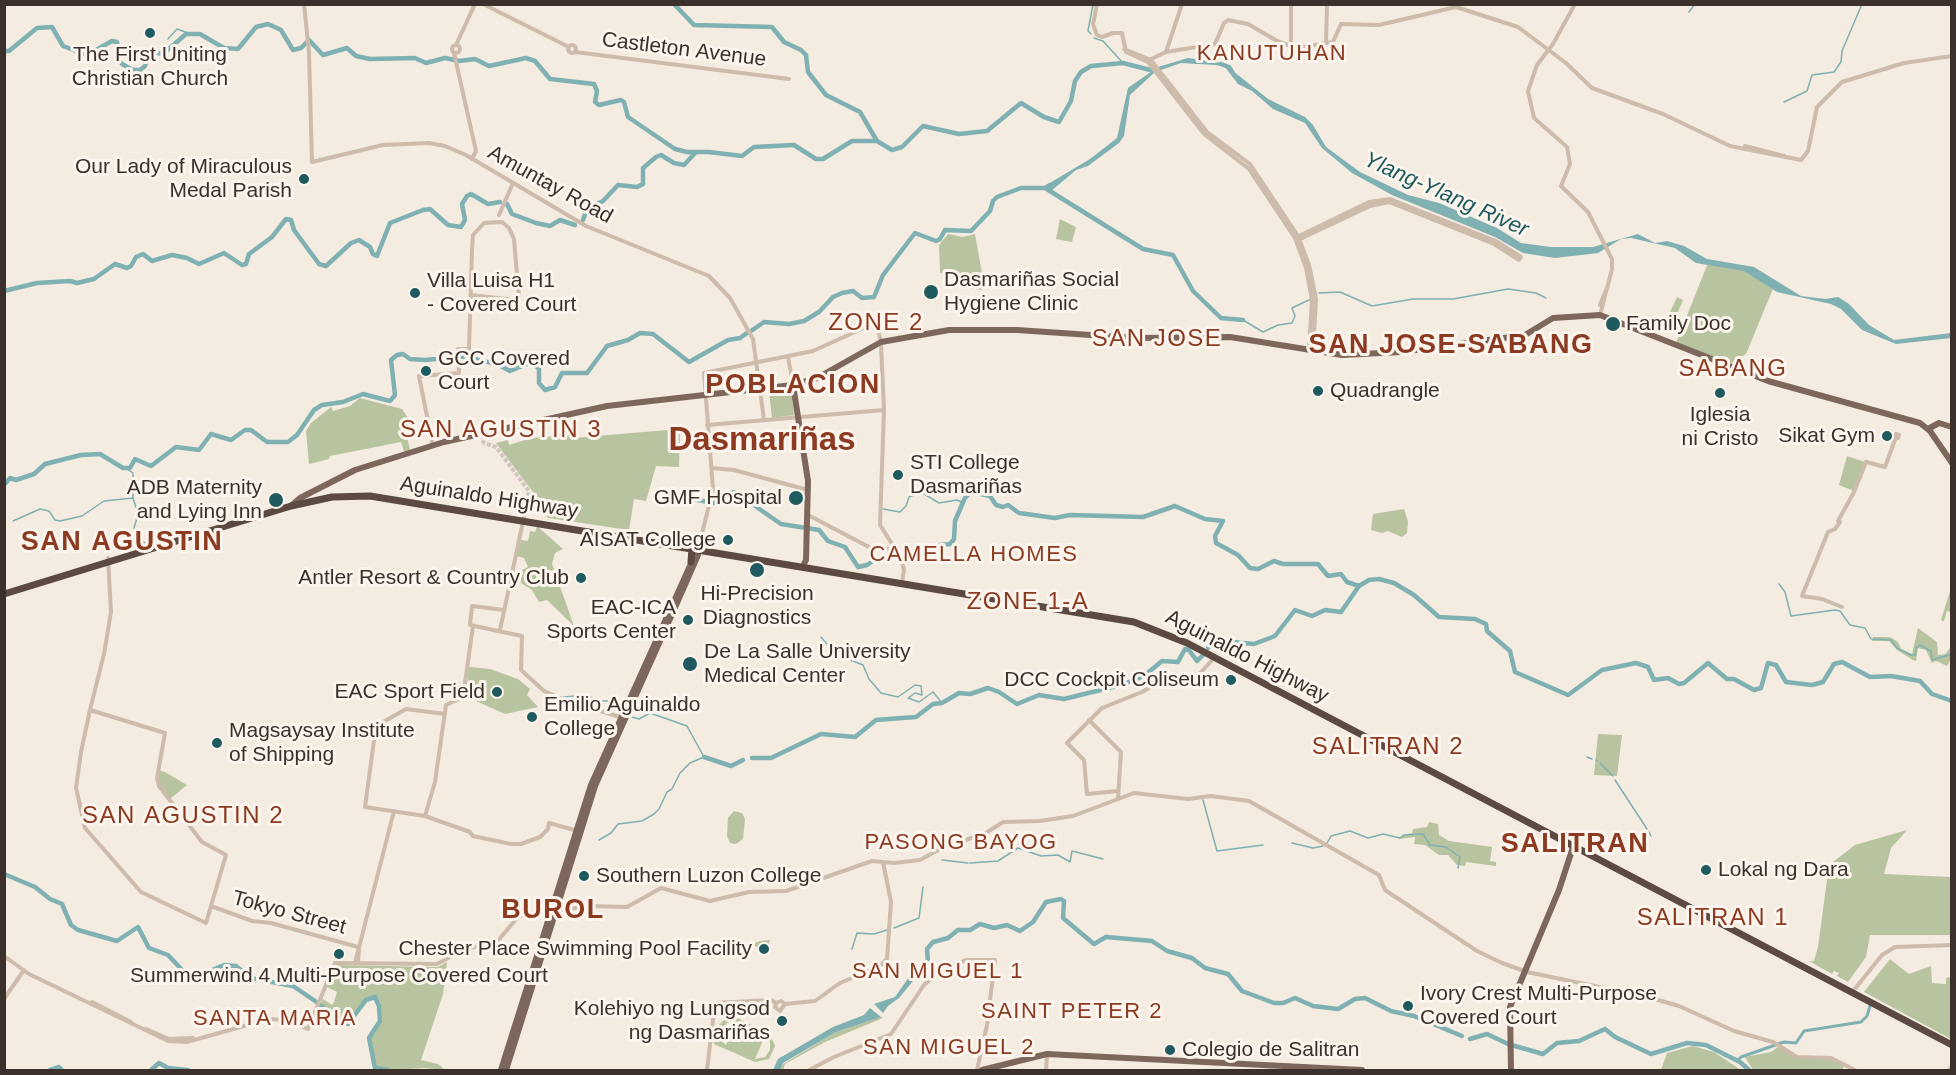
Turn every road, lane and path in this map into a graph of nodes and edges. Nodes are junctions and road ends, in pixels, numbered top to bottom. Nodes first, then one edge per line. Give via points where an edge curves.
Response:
1 (304, 4) edge
2 (476, 4) edge
3 (483, 4) edge
4 (1097, 4) edge
5 (1182, 4) edge
6 (1292, 4) edge
7 (1327, 4) edge
8 (1575, 4) edge
9 (1326, 44) junction
10 (1291, 47) junction
11 (1548, 51) junction
12 (1166, 52) junction
13 (1952, 56) edge
14 (1149, 61) junction
15 (789, 79) dead end
16 (472, 159) junction
17 (513, 183) junction
18 (496, 221) junction
19 (1297, 238) junction
20 (471, 297) junction
21 (1598, 315) junction
22 (881, 342) junction
23 (1311, 352) junction
24 (788, 357) junction
25 (757, 363) junction
26 (793, 385) junction
27 (761, 390) junction
28 (705, 397) junction
29 (884, 410) junction
30 (798, 416) junction
31 (764, 420) junction
32 (707, 425) junction
33 (1952, 427) edge
34 (1928, 429) junction
35 (1897, 436) dead end
36 (434, 446) junction
37 (1952, 463) edge
38 (711, 468) junction
39 (808, 490) junction
40 (292, 504) junction
41 (808, 515) junction
42 (521, 520) junction
43 (697, 548) junction
44 (897, 550) junction
45 (109, 559) junction
46 (691, 562) joint
47 (804, 565) junction
48 (902, 581) junction
49 (4, 592) edge
50 (1842, 607) dead end
51 (503, 610) junction
52 (473, 626) junction
53 (500, 630) junction
54 (1208, 653) junction
55 (90, 712) junction
56 (445, 714) junction
57 (623, 718) junction
58 (1089, 720) junction
59 (1118, 791) junction
60 (1118, 799) junction
61 (394, 810) junction
62 (425, 816) junction
63 (577, 832) junction
64 (1574, 848) junction
65 (883, 862) junction
66 (211, 906) junction
67 (552, 911) junction
68 (1952, 945) edge
69 (359, 947) junction
70 (4, 954) edge
71 (538, 959) junction
72 (356, 962) junction
73 (1797, 962) junction
74 (23, 970) junction
75 (1526, 971) junction
76 (1854, 990) junction
77 (4, 999) edge
78 (776, 1003) junction
79 (785, 1004) junction
80 (1952, 1044) edge
81 (1047, 1055) junction
82 (1952, 1066) edge
83 (501, 1071) edge
84 (506, 1071) edge
85 (707, 1071) edge
86 (809, 1071) edge
87 (977, 1071) edge
88 (982, 1071) edge
89 (991, 1071) edge
90 (1047, 1071) edge
91 (1362, 1071) edge
92 (1512, 1071) edge
93 (1855, 1071) edge
94 (1949, 1071) edge

1 - 16 street, Amuntay Road via 312,162 383,146 420,144 446,146
2 - 16 street via 452,47 476,151
3 - 15 street, Castleton Avenue via 569,47 570,53
4 - 14 street via 1095,32 1101,37 1122,33 1127,53
5 - 12 street
6 - 10 street
7 - 9 street
8 - 11 street
9 - 10 street
9 - 11 street via 1334,41 1341,24 1379,25 1456,7 1518,27
10 - 12 street via 1250,25 1228,20 1215,43
11 - 13 street via 1592,88 1663,114 1726,144 1801,160 1805,158 1817,107 1842,82 1904,63
11 - 21 street via 1528,91 1534,118 1567,147 1570,164 1562,186 1588,212 1613,266
12 - 14 street
14 - 19 street via 1207,132 1252,167
16 - 17 street, Amuntay Road
17 - 18 street
17 - 25 street, Amuntay Road via 586,226 709,276 720,285 752,336
18 - 20 street via 484,223 474,235
18 - 20 street via 507,226 514,236 518,299
19 - 19 street via 1370,206 1389,202 1494,244 1519,260 1521,257 1488,238 1390,199 1369,202
19 - 23 street via 1314,300
20 - 36 street via 469,349 458,350 458,373 419,376
21 - 23 main road via 1556,317 1525,335 1428,349 1342,355
21 - 34 main road via 1768,381 1918,422
22 - 23 main road via 937,330 1008,330 1135,338 1230,337
22 - 24 street via 877,322 813,351
22 - 26 main road via 817,378
22 - 29 street
24 - 25 street
24 - 26 street
25 - 27 street
25 - 28 street via 705,372
26 - 27 main road
26 - 30 main road
27 - 28 main road
27 - 31 street
28 - 32 street
28 - 36 main road via 605,406
29 - 30 street
29 - 44 street via 880,525
30 - 31 street
30 - 39 main road
31 - 32 street
32 - 38 street
33 - 34 main road via 1939,423
34 - 37 main road
35 - 50 street via 1885,468 1866,462 1835,529 1828,532 1802,596
36 - 40 main road via 355,470
38 - 39 street via 734,470
38 - 43 street via 711,504
39 - 41 main road
40 - 42 highway, Aguinaldo Highway via 370,496
40 - 45 highway, Aguinaldo Highway
41 - 44 street via 869,546
41 - 47 main road
42 - 43 highway, Aguinaldo Highway
42 - 51 street
43 - 46 highway
43 - 47 highway, Aguinaldo Highway
43 - 57 main road
44 - 48 street via 903,567
45 - 49 highway, Aguinaldo Highway
45 - 55 street via 112,604
46 - 57 main road
47 - 48 highway, Aguinaldo Highway
48 - 54 highway, Aguinaldo Highway via 1128,617 1160,627
51 - 52 street via 472,606
51 - 53 street
52 - 53 street
52 - 56 street via 463,697 446,705
53 - 57 street via 523,638 521,672 544,691
54 - 58 street via 1194,680 1162,680 1102,708
54 - 64 highway, Aguinaldo Highway
54 - 64 highway, Aguinaldo Highway
55 - 66 street via 165,734 159,786 202,842 224,853
55 - 66 street via 76,788 87,833 141,892 204,923
56 - 61 street via 405,709 376,726 365,807
56 - 62 street via 434,786
57 - 63 main road
58 - 59 street via 1121,752
58 - 59 street via 1067,743 1084,760 1088,794
59 - 60 street
60 - 65 street via 1068,817 1003,822 985,834 920,860
60 - 75 street via 1140,792 1188,799 1211,796 1246,800 1379,875 1385,890 1477,951
61 - 62 street
61 - 69 street
62 - 63 street via 470,831 473,836 512,844 540,837 549,824
63 - 67 main road
64 - 73 highway, Aguinaldo Highway
64 - 75 main road
65 - 67 street via 862,864 782,891 710,900 661,888 630,907
65 - 79 street via 891,902 887,959 815,1001
66 - 69 street, Tokyo Street via 252,921
67 - 71 main road
67 - 72 street via 520,914 495,941 465,946 437,962
68 - 76 street via 1895,946 1882,955
69 - 72 street
70 - 74 street
71 - 83 main road
71 - 84 main road
72 - 74 street via 332,963 309,1028 269,1019 187,1042 168,1041
73 - 76 highway, Aguinaldo Highway
73 - 80 highway, Aguinaldo Highway
74 - 77 street
75 - 92 main road via 1509,1010
75 - 93 street via 1648,997 1806,1059 1831,1058
76 - 80 highway, Aguinaldo Highway
78 - 79 street via 781,1000
78 - 79 street via 780,1011
78 - 85 street via 715,1003
81 - 88 main road
81 - 89 main road
81 - 90 street
81 - 91 main road
82 - 94 street
86 - 87 street via 894,1032 924,985 942,969 967,960 994,960

